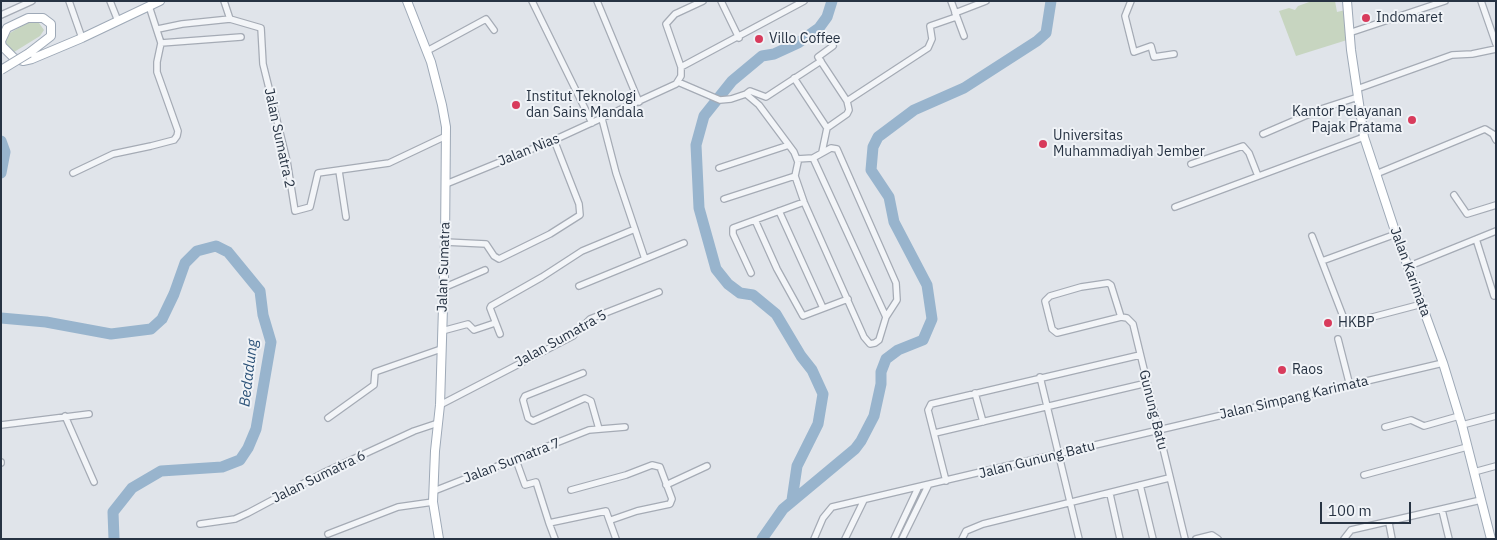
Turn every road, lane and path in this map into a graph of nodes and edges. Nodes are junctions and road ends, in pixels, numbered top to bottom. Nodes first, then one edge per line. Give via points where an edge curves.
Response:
1 (32, 1) edge
2 (69, 1) edge
3 (110, 1) edge
4 (224, 1) edge
5 (407, 1) edge
6 (532, 1) edge
7 (597, 1) edge
8 (703, 1) edge
9 (721, 1) edge
10 (804, 1) edge
11 (951, 1) edge
12 (985, 1) edge
13 (1131, 1) edge
14 (1347, 1) edge
15 (1445, 1) edge
16 (1481, 1) edge
17 (153, 3) edge
18 (18, 4) edge
19 (1, 15) edge
20 (956, 15) junction
21 (230, 19) junction
22 (118, 21) junction
23 (158, 29) junction
24 (494, 30) dead end
25 (1349, 33) junction
26 (964, 36) dead end
27 (241, 37) dead end
28 (82, 38) junction
29 (739, 38) junction
30 (1, 41) edge
31 (161, 43) junction
32 (1496, 44) edge
33 (833, 46) dead end
34 (1496, 49) edge
35 (428, 51) junction
36 (1174, 54) dead end
37 (821, 61) junction
38 (681, 67) junction
39 (1, 70) edge
40 (794, 78) junction
41 (678, 82) junction
42 (1357, 93) junction
43 (746, 94) junction
44 (847, 101) junction
45 (639, 102) junction
46 (602, 119) junction
47 (592, 123) junction
48 (827, 128) junction
49 (1263, 134) dead end
50 (1495, 135) edge
51 (446, 136) junction
52 (1364, 137) junction
53 (554, 140) junction
54 (789, 145) junction
55 (822, 152) junction
56 (813, 158) junction
57 (797, 159) junction
58 (1191, 164) dead end
59 (719, 168) dead end
60 (339, 171) junction
61 (73, 173) dead end
62 (1376, 174) junction
63 (795, 176) junction
64 (1258, 176) junction
65 (446, 184) junction
66 (1454, 195) dead end
67 (724, 199) dead end
68 (804, 202) junction
69 (1496, 205) edge
70 (1175, 207) dead end
71 (779, 211) junction
72 (346, 217) dead end
73 (755, 220) junction
74 (635, 229) junction
75 (1496, 231) edge
76 (1396, 234) junction
77 (1312, 236) dead end
78 (1476, 239) junction
79 (445, 242) junction
80 (684, 243) dead end
81 (645, 259) junction
82 (1322, 261) junction
83 (1407, 267) junction
84 (484, 270) dead end
85 (751, 273) dead end
86 (579, 286) dead end
87 (443, 288) junction
88 (659, 292) dead end
89 (1494, 296) dead end
90 (848, 298) junction
91 (1422, 304) junction
92 (823, 308) junction
93 (886, 317) junction
94 (1121, 317) junction
95 (496, 323) junction
96 (442, 331) junction
97 (500, 334) dead end
98 (1338, 339) dead end
99 (441, 349) junction
100 (1140, 355) junction
101 (1443, 363) junction
102 (583, 373) dead end
103 (1040, 377) junction
104 (1147, 383) junction
105 (1350, 386) junction
106 (975, 393) junction
107 (440, 405) junction
108 (1048, 407) junction
109 (89, 414) dead end
110 (65, 416) junction
111 (1459, 416) junction
112 (1496, 416) edge
113 (328, 418) dead end
114 (983, 422) junction
115 (438, 423) junction
116 (1, 425) edge
117 (1462, 425) junction
118 (626, 427) dead end
119 (1385, 428) dead end
120 (599, 429) junction
121 (1158, 429) junction
122 (934, 433) junction
123 (1146, 433) joint
124 (1468, 447) junction
125 (1058, 455) junction
126 (516, 460) junction
127 (707, 466) dead end
128 (1496, 466) edge
129 (1474, 472) junction
130 (1364, 475) dead end
131 (1169, 478) junction
132 (946, 481) junction
133 (94, 482) dead end
134 (666, 485) junction
135 (1140, 485) junction
136 (928, 486) junction
137 (918, 488) junction
138 (571, 490) dead end
139 (434, 491) junction
140 (1110, 494) junction
141 (864, 500) junction
142 (1481, 500) junction
143 (433, 502) junction
144 (1070, 503) junction
145 (1442, 510) junction
146 (612, 520) junction
147 (549, 522) junction
148 (1389, 523) junction
149 (200, 524) dead end
150 (328, 534) dead end
151 (439, 539) edge
152 (554, 539) edge
153 (616, 539) edge
154 (814, 539) edge
155 (844, 539) edge
156 (894, 539) edge
157 (902, 539) edge
158 (962, 539) edge
159 (1078, 539) edge
160 (1120, 539) edge
161 (1153, 539) edge
162 (1185, 539) edge
163 (1196, 539) edge
164 (1218, 539) edge
165 (1344, 539) edge
166 (1392, 539) edge
167 (1449, 539) edge
168 (1491, 539) edge

1 - 18 street
2 - 28 street
3 - 22 street
4 - 21 street
5 - 35 main road, Jalan Sumatra
6 - 47 street
7 - 45 street
8 - 38 street via 675,14 667,22 666,28
9 - 29 street
10 - 29 street
11 - 20 street
12 - 20 street
13 - 36 street via 1125,16 1134,52 1151,46 1154,57
14 - 25 main road, Jalan Karimata
15 - 25 street
16 - 32 street
17 - 22 main road
17 - 23 street
18 - 19 street
20 - 26 street
20 - 44 street via 930,26 930,46
21 - 23 street
21 - 60 street, Jalan Sumatra 2 via 260,28 263,64 288,161 294,211 310,207 318,174
22 - 28 main road
23 - 31 street
24 - 35 street via 486,19
25 - 42 main road, Jalan Karimata
27 - 31 street
28 - 30 main road via 23,61 14,58
29 - 38 street
30 - 39 main road, bridge via 7,28 28,18 42,18 52,24 51,36
31 - 61 street via 158,72 177,136 174,140 113,154
33 - 37 street via 818,55
34 - 42 street via 1452,55
35 - 51 main road, Jalan Sumatra via 442,105
37 - 40 street
37 - 44 street
38 - 41 street
40 - 43 street via 766,97 750,90
40 - 48 street
41 - 43 street via 720,100
41 - 45 street, Jalan Nias
42 - 49 street
42 - 52 main road, Jalan Karimata
43 - 54 street via 759,104
44 - 48 street via 847,114
45 - 46 street, Jalan Nias
46 - 47 street, Jalan Nias
46 - 74 street
47 - 53 street, Jalan Nias
48 - 55 street
50 - 62 street via 1486,129
51 - 60 street, Jalan Sumatra 2 via 397,160
51 - 65 main road, Jalan Sumatra
52 - 62 main road, Jalan Karimata
52 - 64 street
53 - 65 street, Jalan Nias
53 - 79 street via 581,211 576,219 499,259 486,244
54 - 57 street
54 - 59 street
55 - 56 street
55 - 93 street via 836,149 896,283 897,300
56 - 57 street
56 - 93 street
57 - 63 street
58 - 64 street via 1243,146
60 - 72 street
62 - 76 main road, Jalan Karimata
63 - 67 street
63 - 68 street
64 - 70 street
65 - 79 main road, Jalan Sumatra
66 - 69 street via 1467,214
68 - 71 street
68 - 90 street
71 - 73 street
71 - 92 street
73 - 85 street via 732,230
73 - 92 street via 799,310 804,316
74 - 81 street
74 - 95 street via 582,251 493,304 490,308
75 - 78 street
76 - 82 street
76 - 83 main road, Jalan Karimata
77 - 82 street
78 - 83 street
78 - 89 street
79 - 87 main road, Jalan Sumatra
80 - 81 street
81 - 86 street
82 - 91 street via 1346,324
83 - 91 main road, Jalan Karimata
84 - 87 street
87 - 96 main road, Jalan Sumatra
88 - 107 street, Jalan Sumatra 5 via 590,319 573,336
90 - 92 street
90 - 93 street via 870,344 879,340
91 - 101 main road, Jalan Karimata
94 - 94 street via 1057,332 1052,329 1045,301 1050,296 1081,287 1108,283
94 - 100 street via 1133,324
95 - 96 street via 474,330 468,324
95 - 97 street
96 - 99 main road, Jalan Sumatra
98 - 105 street
99 - 107 main road, Jalan Sumatra
99 - 113 street via 375,372 374,385
100 - 103 street, Gunung Batu
100 - 104 street, Gunung Batu
101 - 105 street, Jalan Simpang Karimata
101 - 111 main road, Jalan Karimata
102 - 120 street via 525,396 523,400 528,418 533,421 585,398 592,401
103 - 106 street, Gunung Batu
103 - 108 street
104 - 108 street
104 - 121 street, Gunung Batu
105 - 121 street, Jalan Simpang Karimata
106 - 114 street
106 - 122 street, Gunung Batu via 928,406
107 - 115 main road, Jalan Sumatra
108 - 114 street
108 - 125 street
109 - 110 street
110 - 116 street
110 - 133 street
111 - 117 main road, Jalan Karimata
111 - 119 street via 1424,426 1411,420
112 - 117 street
114 - 122 street
115 - 139 main road, Jalan Sumatra
115 - 149 street, Jalan Sumatra 6 via 323,473 242,516
117 - 124 main road, Jalan Karimata
118 - 120 street, Jalan Sumatra 7
120 - 126 street, Jalan Sumatra 7 via 589,430
121 - 123 street, Jalan Simpang Karimata
121 - 131 street, Gunung Batu
122 - 132 street, Gunung Batu
123 - 125 street, Jalan Gunung Batu
124 - 129 main road, Jalan Karimata
124 - 130 street
125 - 132 street, Jalan Gunung Batu
125 - 144 street
126 - 139 street, Jalan Sumatra 7
126 - 147 street via 525,485 536,482
127 - 134 street
128 - 129 street
129 - 142 main road, Jalan Karimata
131 - 135 street
131 - 162 street, Gunung Batu
132 - 136 street, Jalan Gunung Batu
134 - 138 street via 660,467 652,465
134 - 146 street via 672,499 670,504
135 - 140 street
135 - 161 street
136 - 137 street, Jalan Gunung Batu
136 - 157 street
137 - 141 street
137 - 156 street
139 - 143 main road, Jalan Sumatra
140 - 144 street
140 - 160 street
141 - 154 street via 829,508
141 - 155 street
142 - 145 street
142 - 168 main road, Jalan Karimata
143 - 150 street via 398,507
143 - 151 main road, Jalan Sumatra
144 - 158 street via 974,527 966,531
144 - 159 street
145 - 148 street
145 - 167 street
146 - 147 street via 606,511
146 - 153 street
147 - 152 street
148 - 165 street via 1351,530
148 - 166 street
163 - 164 street via 1212,535

